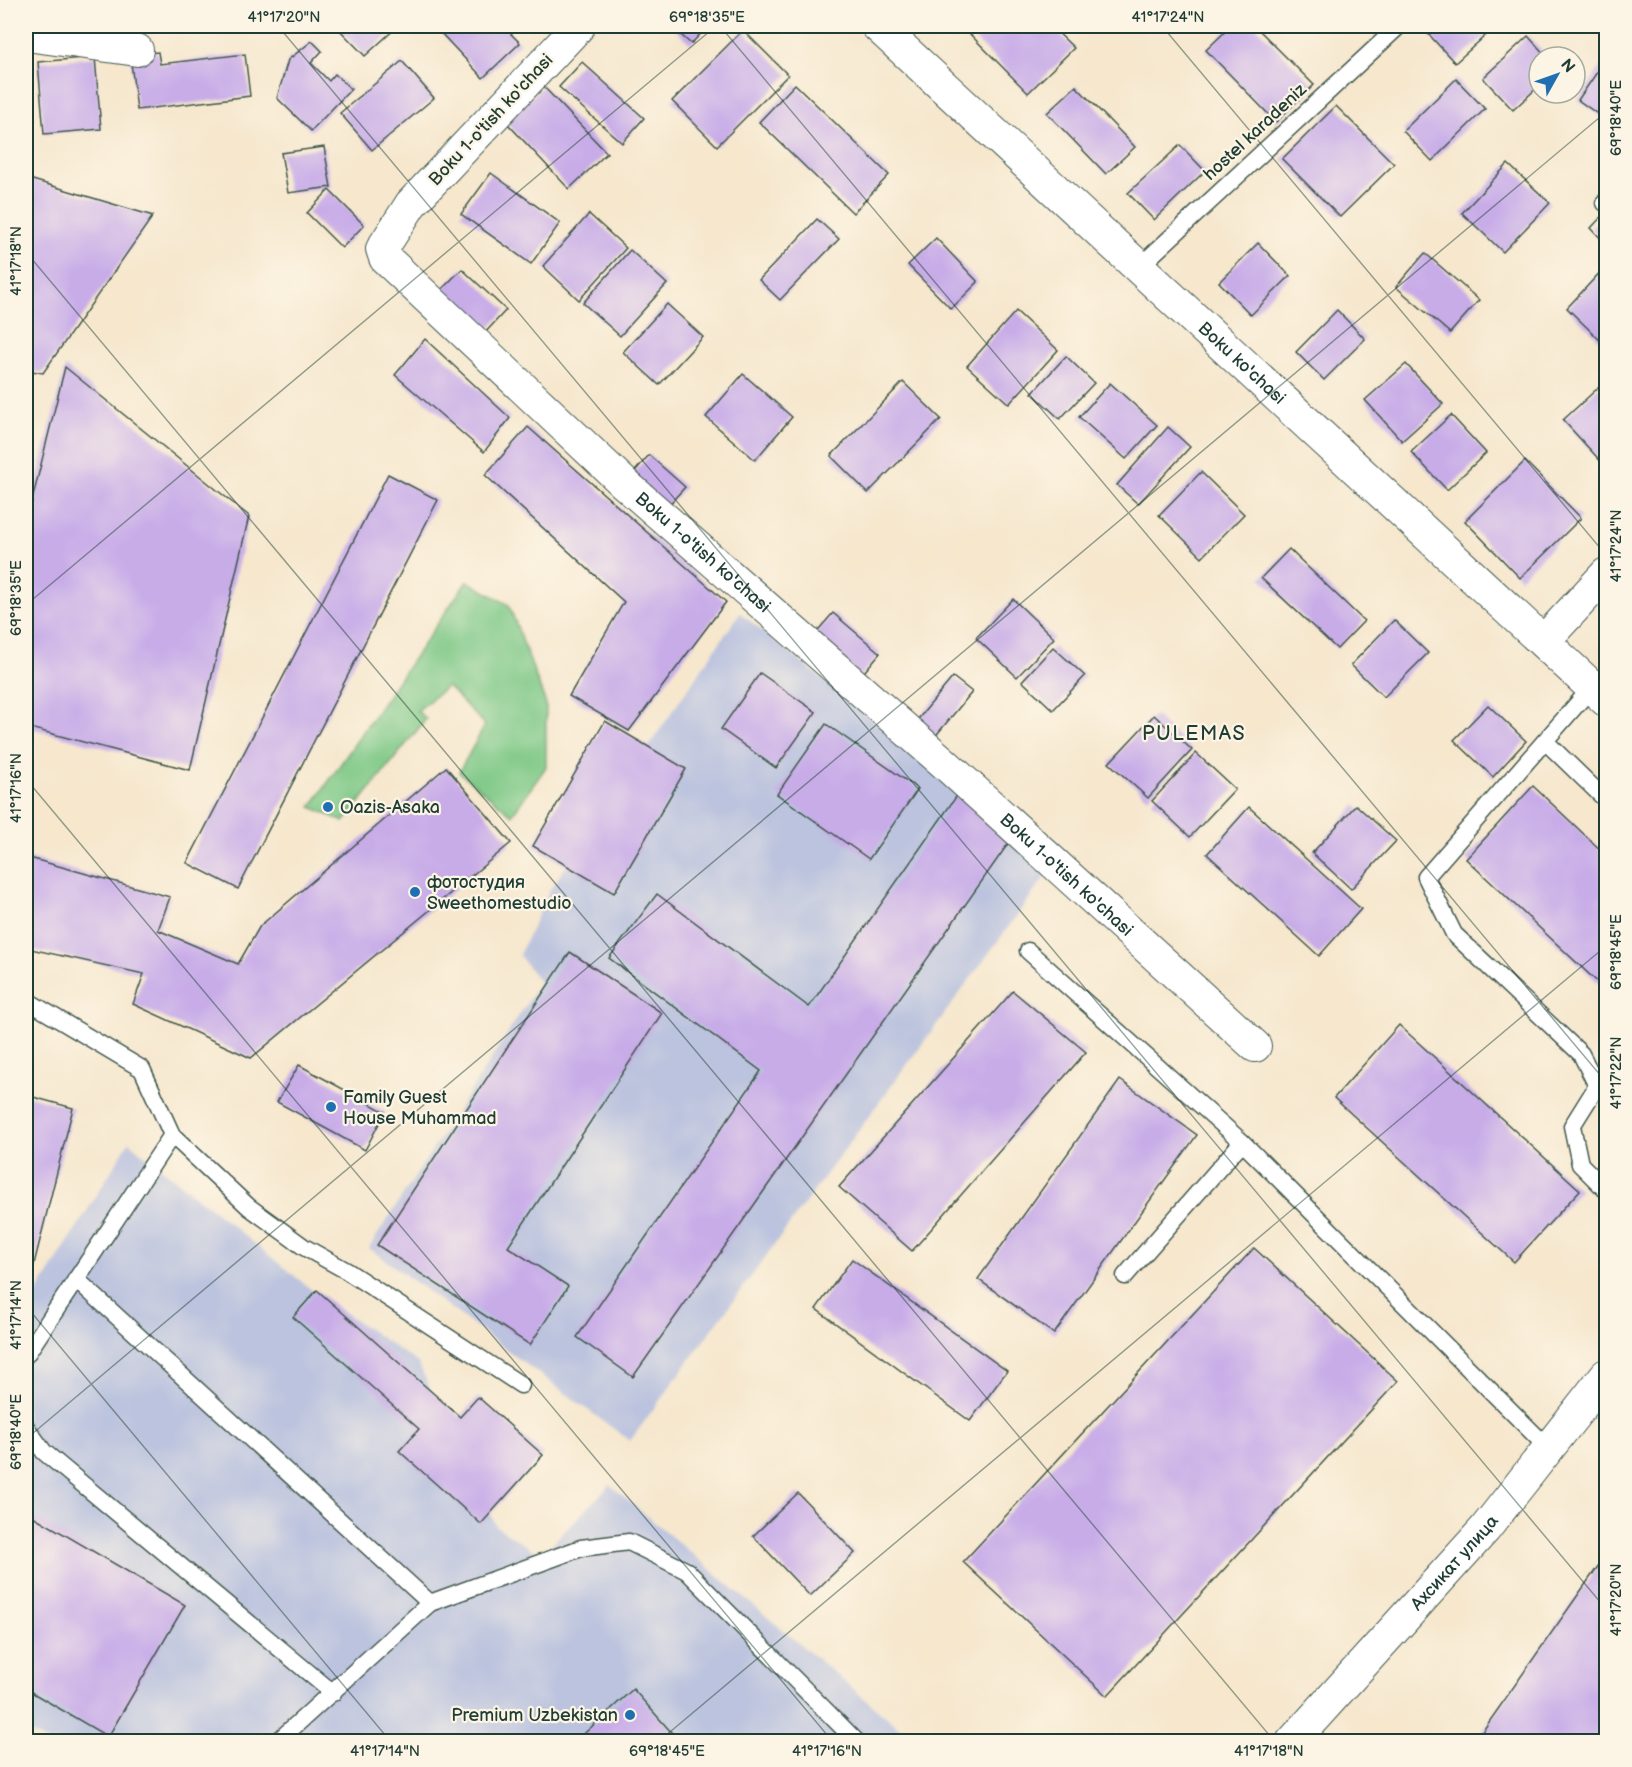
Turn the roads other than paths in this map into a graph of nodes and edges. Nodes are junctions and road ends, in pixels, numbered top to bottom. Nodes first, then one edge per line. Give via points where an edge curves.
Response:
1 (579, 26) edge
2 (878, 26) edge
3 (1399, 26) edge
4 (26, 35) edge
5 (137, 51) dead end
6 (1138, 268) junction
7 (1606, 574) edge
8 (1543, 642) junction
9 (1599, 694) edge
10 (1545, 741) junction
11 (1606, 800) edge
12 (1028, 951) dead end
13 (26, 1000) edge
14 (1255, 1046) dead end
15 (172, 1135) junction
16 (1242, 1142) junction
17 (1606, 1190) edge
18 (1125, 1276) dead end
19 (76, 1279) junction
20 (26, 1355) edge
21 (1606, 1375) edge
22 (521, 1385) dead end
23 (26, 1428) edge
24 (1549, 1449) junction
25 (430, 1603) junction
26 (333, 1693) junction
27 (278, 1742) edge
28 (857, 1742) edge
29 (1292, 1742) edge

1 - 14 street, Boku 1-o'tish ko'chasi via 411,204 382,249 385,258 625,484 943,762
2 - 6 street, Boku ko'chasi
3 - 6 lane, hostel karadeniz
4 - 5 street
6 - 8 street, Boku ko'chasi
7 - 8 street
8 - 9 street, Boku ko'chasi
9 - 10 lane
10 - 11 lane
10 - 17 lane via 1426,877 1454,934 1581,1054 1597,1086 1572,1126 1580,1164
12 - 16 lane
13 - 15 lane via 142,1069
15 - 19 lane
15 - 22 lane via 249,1207 304,1247 347,1270
16 - 18 lane
16 - 24 lane
19 - 20 lane
19 - 25 lane
21 - 24 street, Ахсикат улица
23 - 26 lane via 44,1452
24 - 29 street, Ахсикат улица via 1477,1538
25 - 26 lane
25 - 28 lane via 581,1548 629,1542 687,1571
26 - 27 lane

